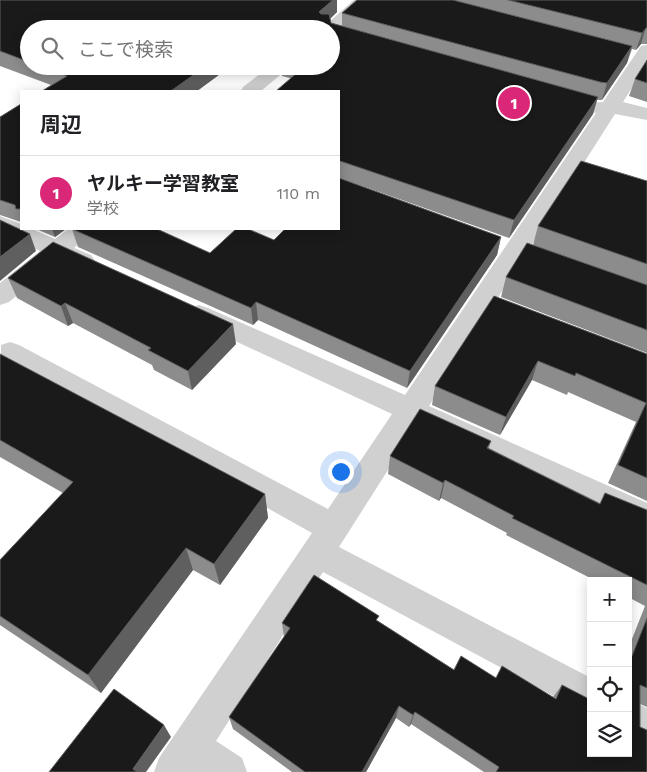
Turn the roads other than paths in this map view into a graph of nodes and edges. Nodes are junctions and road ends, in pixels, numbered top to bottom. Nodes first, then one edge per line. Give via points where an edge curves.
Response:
1 (335, 4) dead end
2 (358, 4) edge
3 (339, 20) edge
4 (340, 35) edge
5 (350, 38) edge
6 (637, 54) edge
7 (270, 75) edge
8 (251, 90) edge
9 (574, 101) edge
10 (609, 107) junction
11 (647, 114) edge
12 (0, 223) edge
13 (81, 230) edge
14 (57, 250) junction
15 (102, 270) edge
16 (0, 296) edge
17 (175, 303) edge
18 (10, 352) dead end
19 (410, 411) junction
20 (647, 518) edge
21 (325, 540) junction
22 (587, 696) edge
23 (632, 720) edge
24 (647, 728) edge
25 (182, 759) edge
26 (228, 772) edge

1 - 2 street
2 - 3 street
4 - 5 street
6 - 10 street
7 - 8 street
9 - 10 street
10 - 11 street
10 - 19 street via 515,250 491,305
12 - 14 street
13 - 14 street
14 - 15 street
14 - 16 street
17 - 19 street
18 - 21 street
19 - 20 street
19 - 21 street
21 - 22 street
21 - 25 street
23 - 24 street
25 - 26 street

